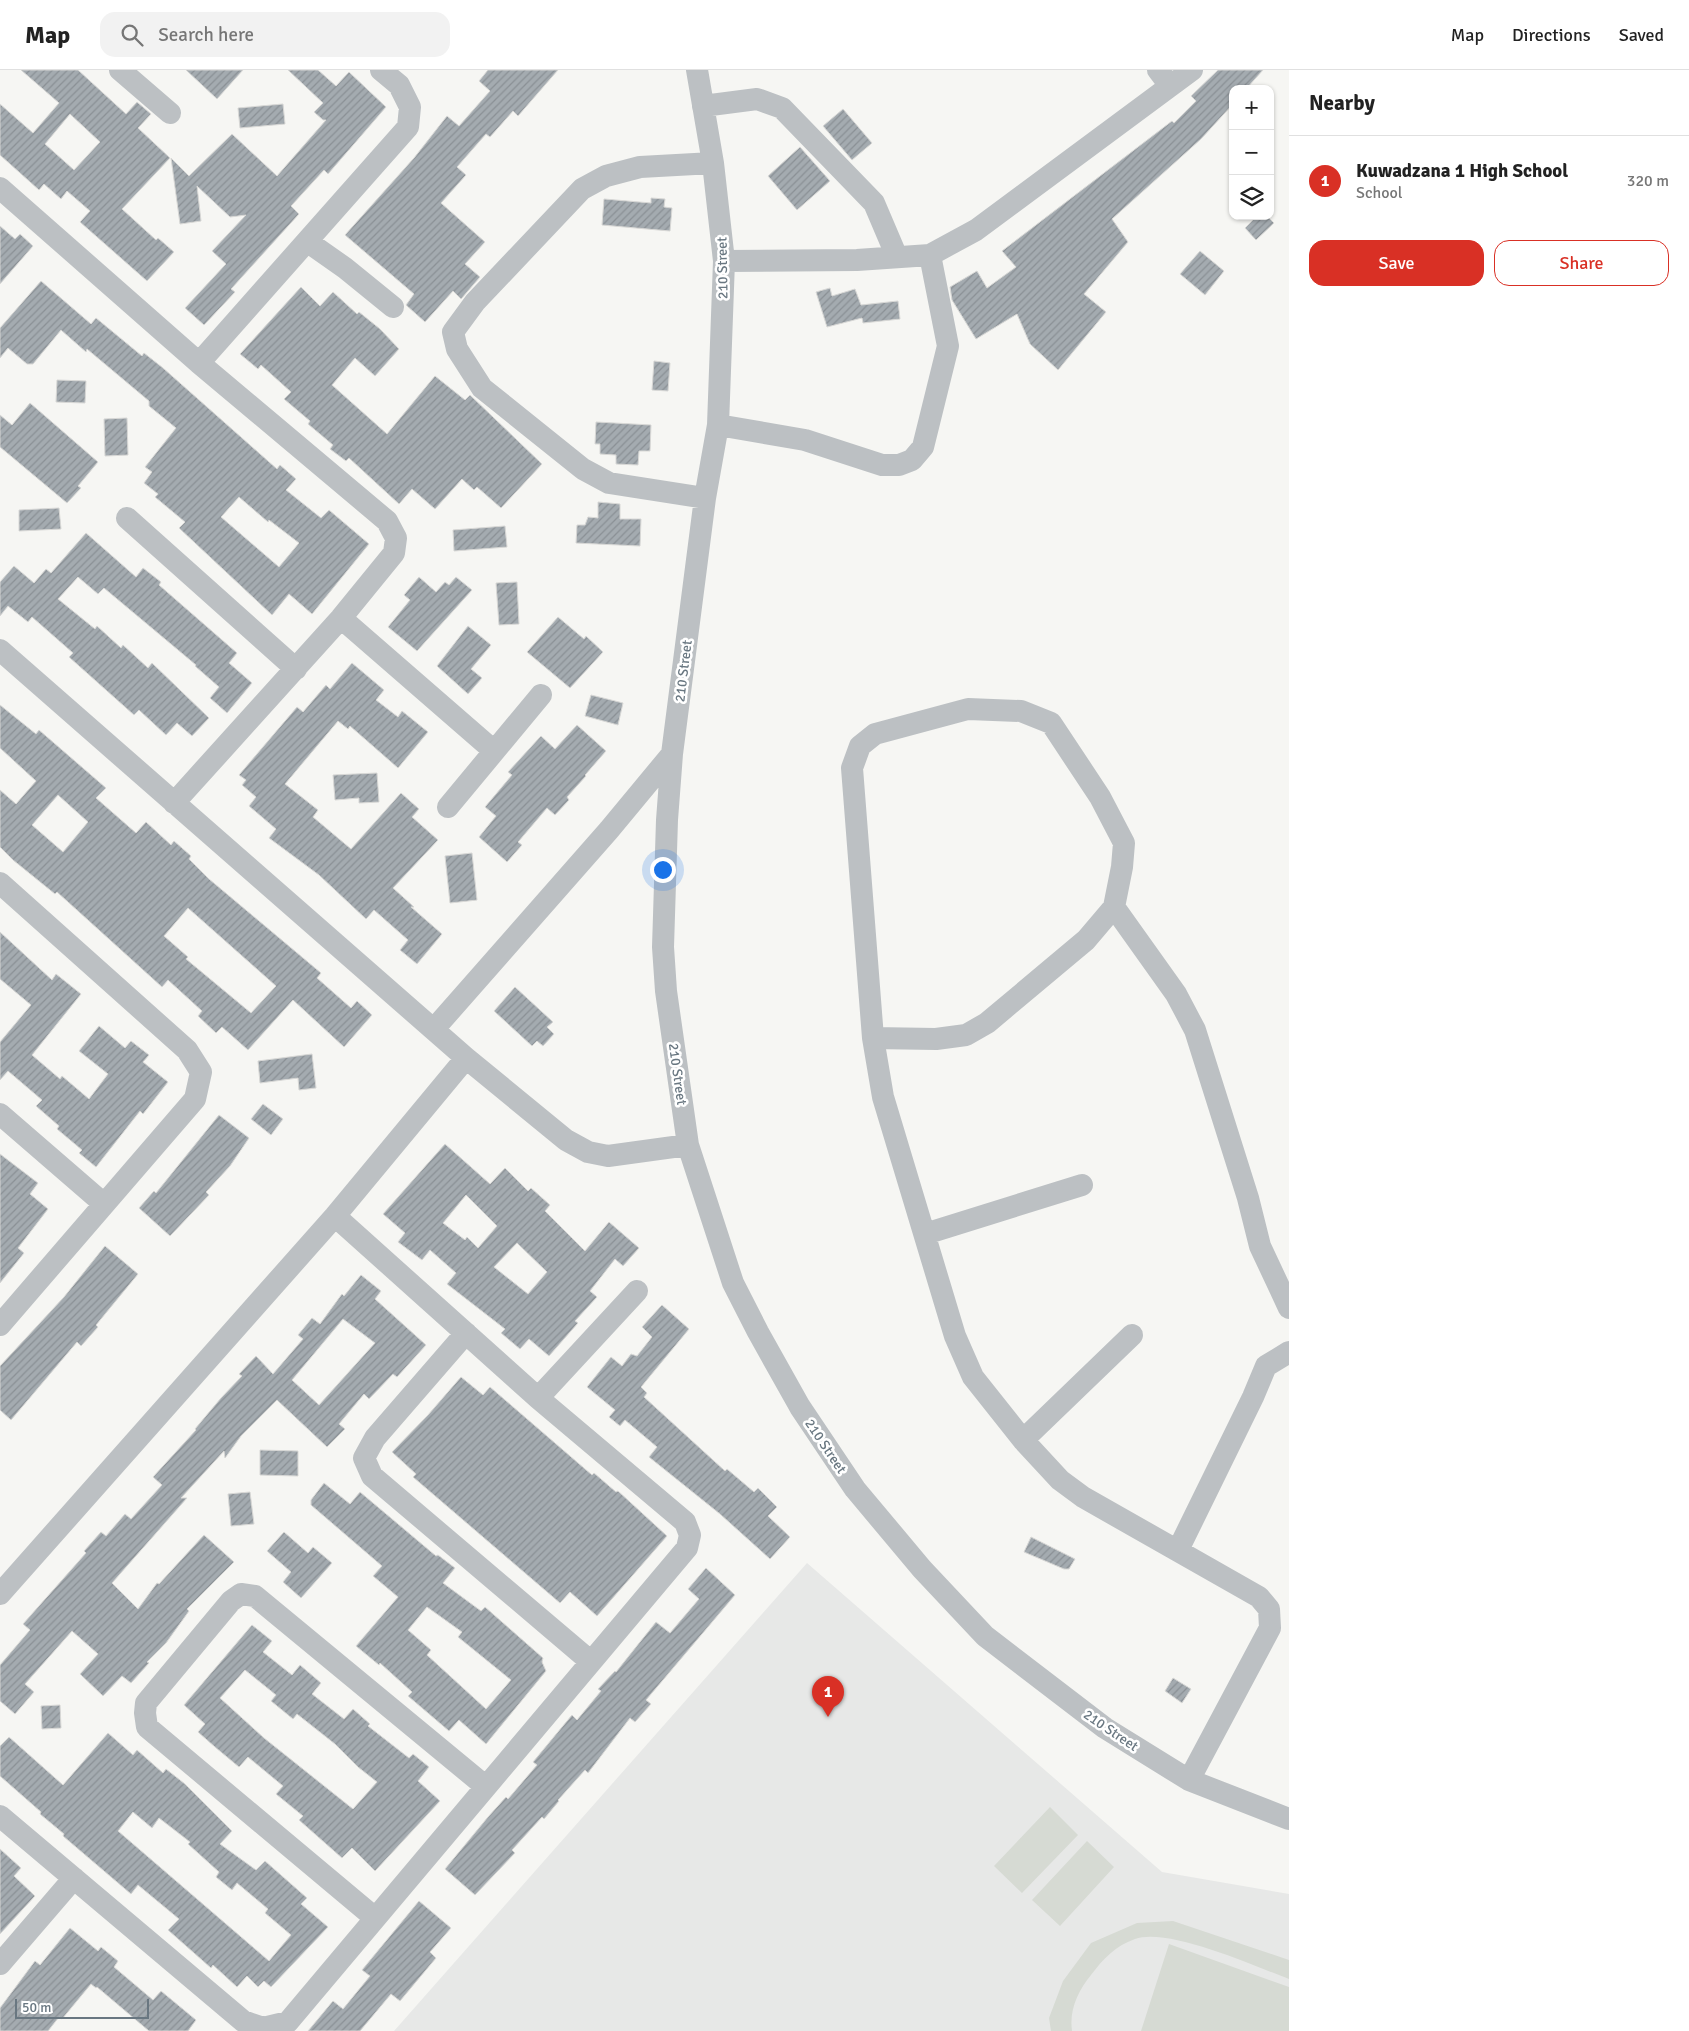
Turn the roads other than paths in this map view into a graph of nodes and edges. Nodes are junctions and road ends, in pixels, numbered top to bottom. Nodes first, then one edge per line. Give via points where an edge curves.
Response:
1 (120, 70) edge
2 (381, 70) edge
3 (697, 70) edge
4 (1192, 70) edge
5 (406, 78) edge
6 (1164, 78) edge
7 (703, 106) junction
8 (170, 113) dead end
9 (713, 163) junction
10 (0, 188) edge
11 (308, 242) junction
12 (930, 254) junction
13 (897, 257) junction
14 (724, 261) junction
15 (393, 307) dead end
16 (199, 363) junction
17 (718, 424) junction
18 (705, 498) junction
19 (127, 518) dead end
20 (341, 618) junction
21 (0, 650) edge
22 (296, 669) junction
23 (541, 695) dead end
24 (494, 751) junction
25 (672, 754) junction
26 (174, 803) junction
27 (448, 807) dead end
28 (0, 883) edge
29 (1114, 907) junction
30 (434, 1029) junction
31 (873, 1038) junction
32 (466, 1058) junction
33 (0, 1114) edge
34 (688, 1145) junction
35 (1082, 1185) dead end
36 (104, 1204) junction
37 (335, 1216) junction
38 (925, 1234) junction
39 (637, 1291) dead end
40 (1289, 1308) edge
41 (0, 1325) edge
42 (466, 1333) junction
43 (1132, 1335) dead end
44 (1289, 1352) edge
45 (538, 1398) junction
46 (1023, 1440) junction
47 (1178, 1550) junction
48 (0, 1594) edge
49 (590, 1662) junction
50 (1189, 1780) junction
51 (485, 1786) junction
52 (0, 1816) edge
53 (1289, 1819) edge
54 (74, 1878) junction
55 (375, 1918) junction
56 (0, 1964) edge

1 - 8 street
2 - 5 street
3 - 7 street, 210 Street
4 - 6 street
5 - 11 street via 410,107 408,127
6 - 12 street via 976,230
7 - 9 street, 210 Street
7 - 13 street via 757,99 782,108 874,203
9 - 14 street, 210 Street
9 - 18 street via 640,168 606,176 582,189 475,302 453,332 457,349 482,388 583,469 609,483
10 - 16 street
11 - 15 street
11 - 16 street
12 - 13 street
12 - 17 street via 948,346 923,448 912,460 899,465 882,465 805,440
13 - 14 street
14 - 17 street, 210 Street
16 - 20 street via 387,521 396,538 394,553
17 - 18 street, 210 Street
18 - 25 street, 210 Street
19 - 22 street
20 - 22 street
20 - 24 street
21 - 26 street
22 - 26 street
23 - 24 street
24 - 27 street
25 - 30 street
25 - 34 street, 210 Street via 663,947 666,991
26 - 30 street
28 - 36 street via 187,1050 201,1072 196,1100
29 - 31 street via 1086,940 987,1023 966,1034 936,1039
29 - 31 street via 1124,843 1100,797 1051,723 1020,711 968,709 875,734 860,746 852,768
29 - 40 street via 1176,994 1196,1030 1260,1246
30 - 32 street
31 - 38 street via 883,1096
32 - 34 street via 566,1140 588,1152 608,1156
32 - 37 street
33 - 36 street
34 - 50 street, 210 Street via 733,1283 800,1407 855,1489 922,1569 985,1636 1105,1728
35 - 38 street
36 - 41 street
37 - 42 street
37 - 48 street
38 - 46 street via 955,1336 973,1377
39 - 45 street
42 - 45 street
42 - 49 street via 374,1438 364,1458 372,1476
43 - 46 street
44 - 47 street via 1266,1366 1254,1398
45 - 49 street via 685,1522 690,1534 687,1548
46 - 47 street via 1067,1486
47 - 50 street via 1259,1598 1269,1609 1270,1618 1270,1628
49 - 51 street
50 - 53 street, 210 Street
51 - 55 street
51 - 55 street via 255,1596 241,1594 230,1601 146,1703 147,1727
52 - 54 street
54 - 55 street via 243,2020 263,2028 288,2022
54 - 56 street

